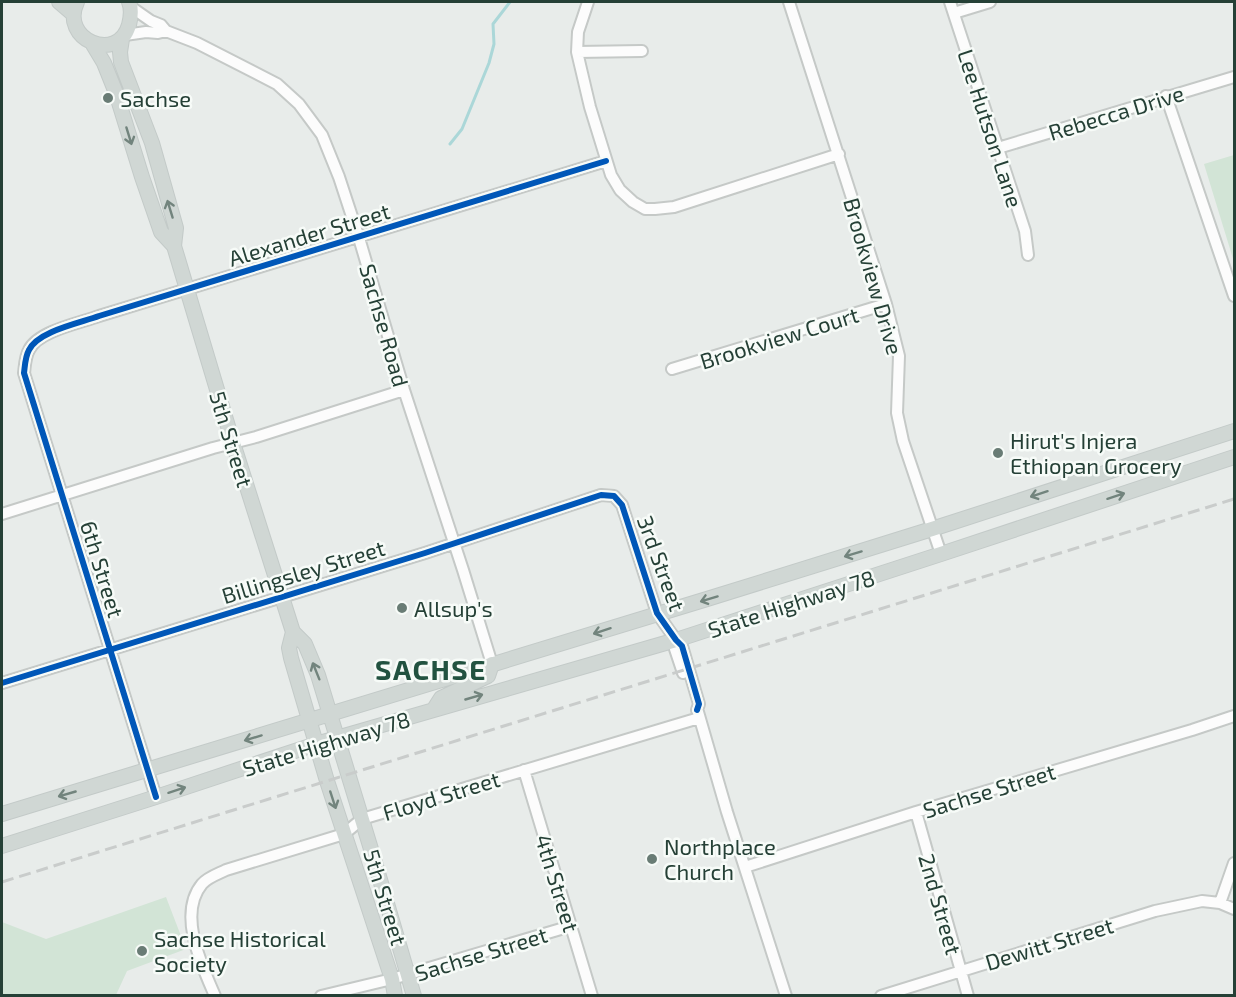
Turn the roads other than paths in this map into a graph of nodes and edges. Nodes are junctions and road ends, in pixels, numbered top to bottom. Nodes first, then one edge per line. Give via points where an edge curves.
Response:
1 (59, 2) edge
2 (588, 2) edge
3 (789, 2) edge
4 (990, 2) edge
5 (130, 4) edge
6 (952, 7) edge
7 (75, 8) edge
8 (166, 31) junction
9 (123, 37) junction
10 (92, 44) junction
11 (642, 51) dead end
12 (577, 52) junction
13 (1234, 77) edge
14 (1166, 96) junction
15 (998, 148) junction
16 (839, 154) junction
17 (606, 161) junction
18 (359, 237) junction
19 (174, 246) junction
20 (1028, 255) dead end
21 (186, 290) junction
22 (1234, 296) edge
23 (886, 304) junction
24 (28, 350) joint
25 (672, 369) dead end
26 (404, 390) junction
27 (1234, 431) edge
28 (233, 443) junction
29 (1234, 457) edge
30 (63, 496) junction
31 (614, 496) joint
32 (2, 514) edge
33 (932, 529) junction
34 (454, 543) junction
35 (941, 554) junction
36 (282, 597) junction
37 (657, 613) junction
38 (293, 632) junction
39 (676, 640) junction
40 (109, 650) junction
41 (492, 664) junction
42 (2, 683) edge
43 (434, 709) junction
44 (331, 714) junction
45 (698, 714) junction
46 (1234, 716) edge
47 (309, 721) junction
48 (337, 738) junction
49 (316, 744) junction
50 (524, 770) junction
51 (147, 771) junction
52 (156, 798) junction
53 (916, 812) junction
54 (2, 814) edge
55 (362, 819) junction
56 (344, 834) junction
57 (2, 846) edge
58 (374, 858) junction
59 (1234, 863) edge
60 (354, 864) junction
61 (745, 867) junction
62 (1220, 903) junction
63 (1234, 909) edge
64 (571, 926) junction
65 (960, 971) junction
66 (409, 974) junction
67 (392, 979) junction
68 (215, 996) edge
69 (321, 996) edge
70 (395, 996) edge
71 (414, 996) edge
72 (592, 996) edge
73 (786, 996) edge
74 (881, 996) edge
75 (968, 996) edge

1 - 7 main road
2 - 12 street via 578,32
3 - 16 street, Brookview Drive
4 - 6 street
5 - 8 street, Sachse Road
5 - 9 main road, 5th Street via 130,20
6 - 15 street, Lee Hutson Lane
7 - 10 main road, 5th Street via 79,33
8 - 9 street, Sachse Road
8 - 18 street, Sachse Road via 277,84 299,104 322,135
9 - 10 main road via 113,43
19 -> 9 main road, 5th Street via 176,228 152,143 121,62
10 -> 19 main road, 5th Street via 116,93 161,232
11 - 12 street
12 - 17 street
13 - 14 street, Rebecca Drive
14 - 15 street, Rebecca Drive
14 - 22 street
15 - 20 street, Lee Hutson Lane via 1025,231
16 - 17 street via 674,207 656,209 633,202 620,190
16 - 23 street, Brookview Drive
17 - 18 street, Alexander Street
18 - 21 street, Alexander Street
18 - 26 street, Sachse Road
19 - 21 main road, 5th Street
21 - 24 street, Alexander Street via 48,333
21 - 28 main road, 5th Street
23 - 25 street, Brookview Court
23 - 33 street, Brookview Drive via 899,356 897,413
24 - 30 street, 6th Street via 24,373
26 - 28 street
26 - 34 street, Sachse Road
27 -> 33 main road, State Highway 78
28 - 30 street
28 - 36 main road, 5th Street
35 -> 29 main road, State Highway 78
30 - 32 street
30 - 40 street, 6th Street
31 - 34 street, Billingsley Street via 601,495
31 - 37 street, 3rd Street via 622,505
33 - 35 street, Brookview Drive
33 -> 37 main road, State Highway 78
34 - 36 street, Billingsley Street
34 - 41 street, Sachse Road
35 - 39 main road, State Highway 78
36 - 38 main road, 5th Street
36 - 40 street, Billingsley Street
37 - 39 street, 3rd Street
37 -> 41 main road, State Highway 78
44 -> 38 main road, 5th Street via 305,644
38 - 47 main road, 5th Street via 289,648
43 -> 39 main road, State Highway 78
39 - 45 street, 3rd Street via 682,646 699,704
40 - 42 street, Billingsley Street
40 - 51 street, 6th Street
41 - 43 main road via 488,676 441,698
41 - 44 main road, State Highway 78
43 - 48 main road, State Highway 78
44 - 47 main road, State Highway 78
44 - 48 main road, 5th Street
45 - 50 street, Floyd Street
45 - 61 street, 3rd Street
46 - 53 street, Sachse Street
47 - 49 main road, 5th Street
47 -> 51 main road, State Highway 78
48 - 49 main road, State Highway 78
48 - 55 main road, 5th Street
52 -> 49 main road, State Highway 78
49 -> 56 main road, 5th Street
50 - 55 street, Floyd Street
50 - 64 street, 4th Street
51 - 52 street, 6th Street
51 -> 54 main road, State Highway 78
52 - 57 main road, State Highway 78
53 - 61 street, Sachse Street
53 - 65 street, 2nd Street
55 - 56 street, Floyd Street
55 - 58 main road, 5th Street
56 - 60 main road, 5th Street
56 - 68 street, Floyd Street via 226,870 202,885 196,894 192,925 194,942
58 - 60 main road
58 - 66 main road, 5th Street
59 - 62 street
60 - 67 main road, 5th Street
61 - 73 street, 3rd Street
62 - 63 street
62 - 65 street, Dewitt Street via 1202,901 1155,910
64 - 66 street, Sachse Street
64 - 72 street, 4th Street
65 - 74 street, Dewitt Street
65 - 75 street, 2nd Street
66 - 67 street, Sachse Street
66 - 71 main road, 5th Street
67 - 69 street, Sachse Street
67 - 70 main road, 5th Street

